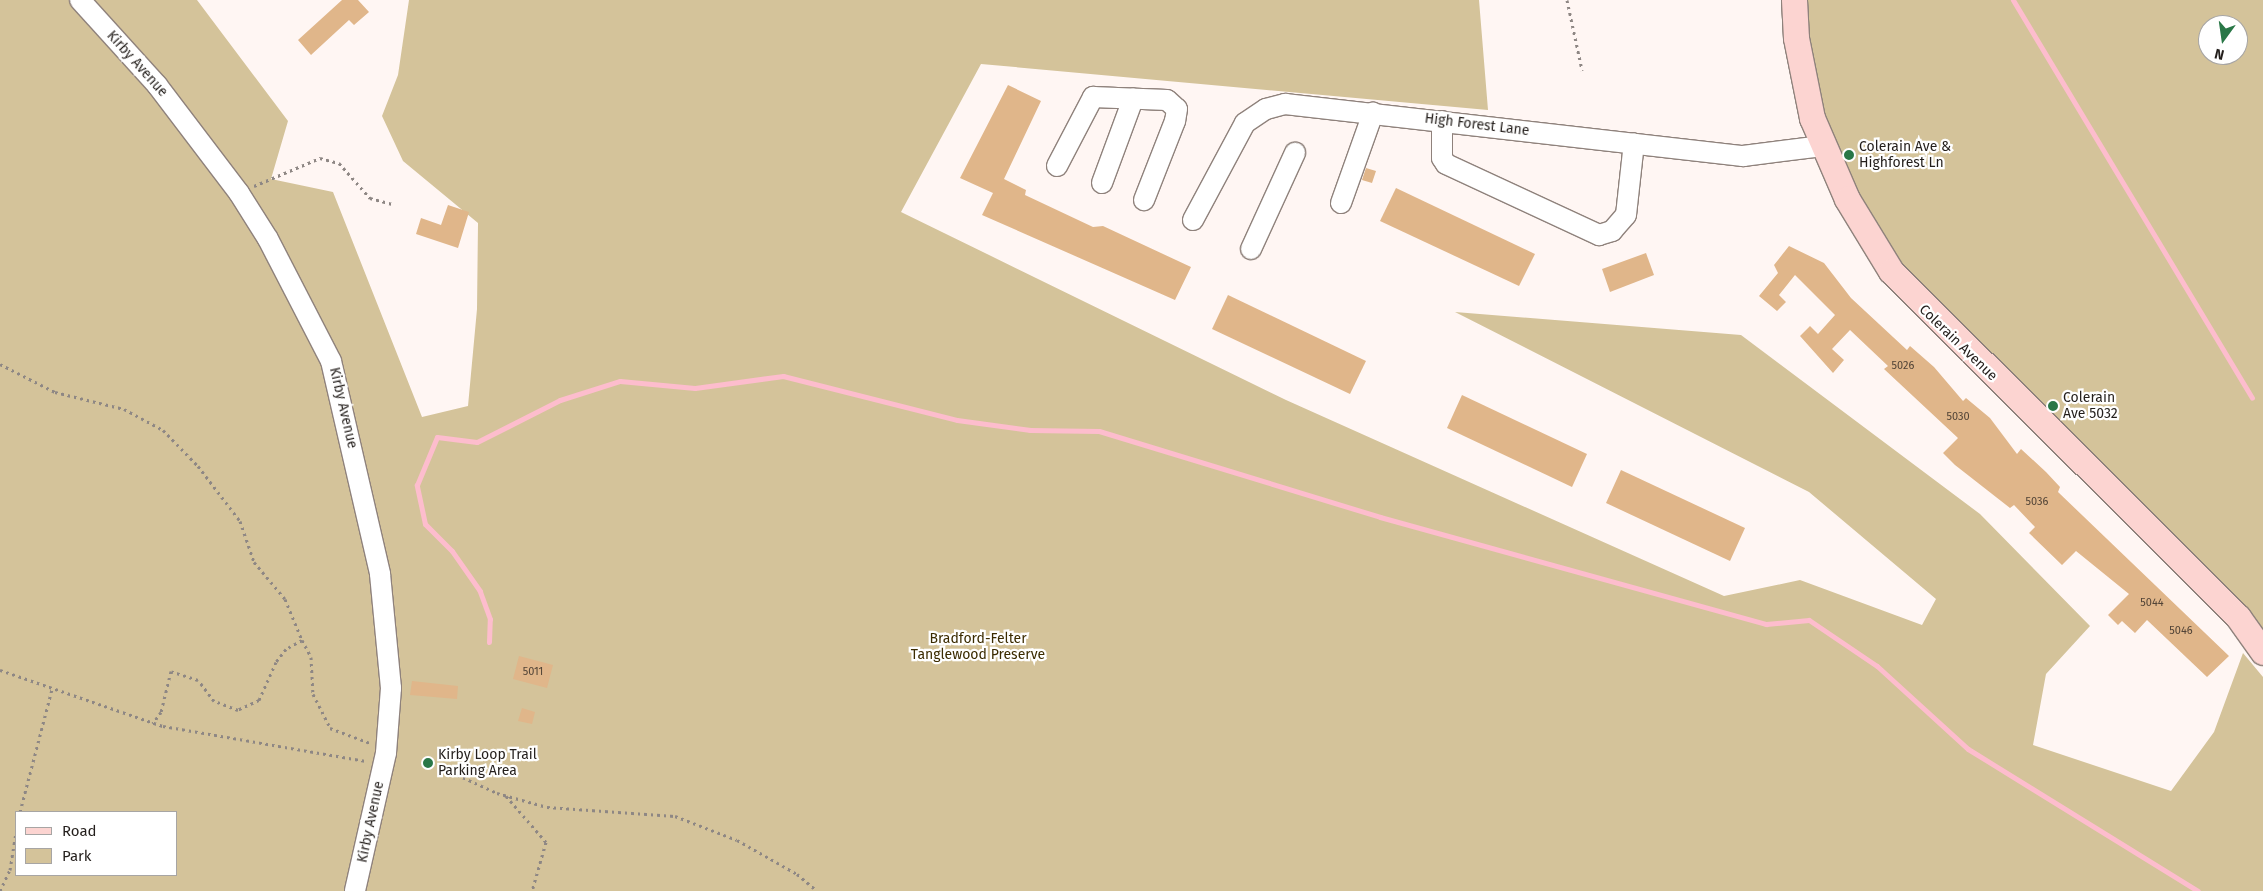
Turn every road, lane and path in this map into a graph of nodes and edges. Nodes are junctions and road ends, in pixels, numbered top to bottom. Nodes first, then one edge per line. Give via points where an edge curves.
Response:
1 (80, 0) edge
2 (1567, 0) edge
3 (1794, 0) edge
4 (1582, 70) dead end
5 (1133, 99) junction
6 (1373, 113) junction
7 (1442, 121) junction
8 (1634, 144) junction
9 (1822, 146) junction
10 (1295, 153) dead end
11 (1057, 166) dead end
12 (1102, 183) dead end
13 (239, 193) junction
14 (1144, 200) dead end
15 (392, 204) dead end
16 (1341, 204) dead end
17 (1194, 220) dead end
18 (1251, 249) dead end
19 (0, 364) edge
20 (2238, 617) junction
21 (2263, 632) edge
22 (302, 640) junction
23 (2263, 652) edge
24 (0, 670) edge
25 (52, 689) junction
26 (153, 723) junction
27 (383, 768) junction
28 (451, 772) dead end
29 (506, 796) junction
30 (20, 811) edge
31 (15, 840) edge
32 (0, 891) edge
33 (355, 891) edge
34 (532, 891) edge
35 (817, 891) edge

1 - 13 street, Kirby Avenue via 157,85
2 - 4 path
3 - 9 main road, Colerain Avenue via 1796,38
5 - 11 street via 1093,97
5 - 12 street
5 - 14 street via 1168,100 1177,109
6 - 7 street, High Forest Lane
6 - 16 street
6 - 17 street, High Forest Lane via 1284,104 1255,115 1245,123
7 - 8 street, High Forest Lane
7 - 8 street via 1442,158 1446,164 1598,235 1612,231 1626,215
8 - 9 street, High Forest Lane via 1743,156
9 - 20 main road, Colerain Avenue via 1864,232 1916,302
10 - 18 street
13 - 15 path via 320,158 339,163 370,198
13 - 27 street, Kirby Avenue via 301,299 337,381 388,627 392,704
19 - 22 path via 54,392 124,409 163,430 198,466 240,521 254,562 285,599
20 - 21 main road, Colerain Avenue
20 - 23 main road, Colerain Avenue
22 - 26 path via 286,649 276,662 259,700 238,710 214,701 198,680 171,671 161,712
22 - 27 path via 311,657 313,694 330,728 368,741
24 - 25 path
25 - 26 path
25 - 30 path
26 - 27 path via 309,750 321,756 363,760
27 - 33 street, Kirby Avenue
28 - 29 path
29 - 34 path via 527,824 545,838
29 - 35 path via 547,807 675,816 737,840 797,874
31 - 32 path via 10,870

